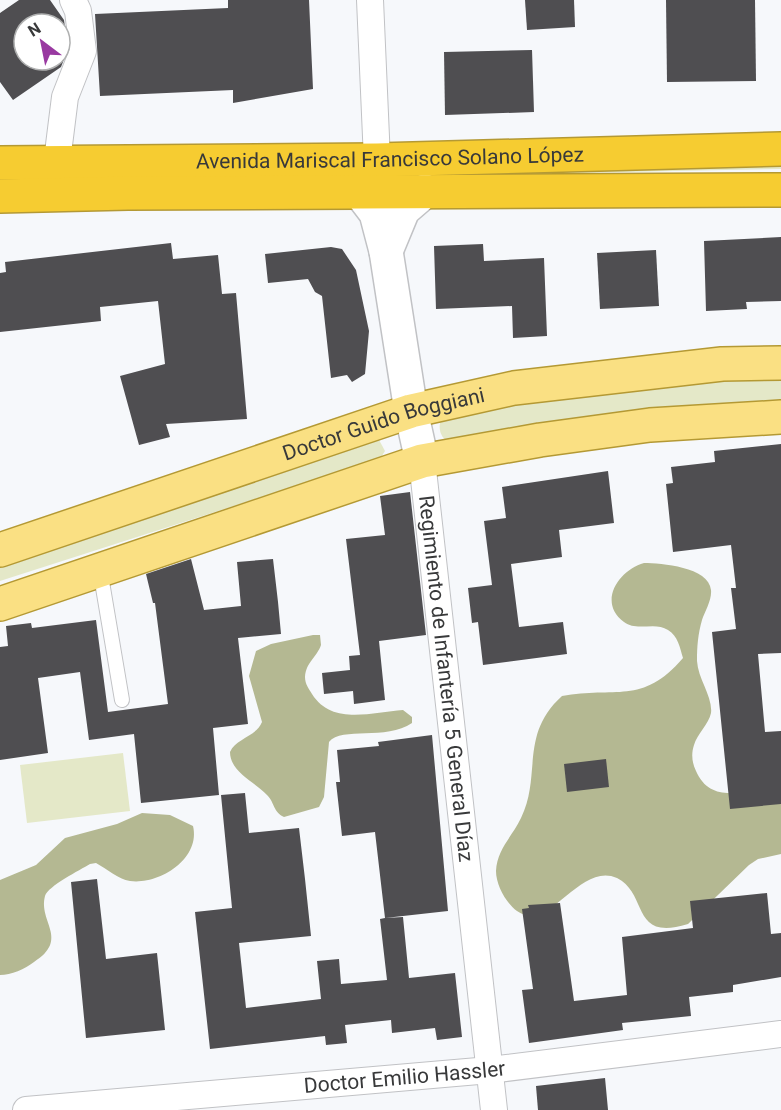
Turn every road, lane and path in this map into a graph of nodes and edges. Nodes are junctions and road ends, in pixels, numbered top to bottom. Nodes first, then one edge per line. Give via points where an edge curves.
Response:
1 (73, 0) edge
2 (370, 0) edge
3 (781, 149) edge
4 (377, 160) junction
5 (57, 161) junction
6 (0, 163) edge
7 (781, 190) edge
8 (425, 191) junction
9 (360, 192) junction
10 (128, 193) junction
11 (0, 196) edge
12 (386, 250) junction
13 (781, 363) edge
14 (411, 411) junction
15 (781, 417) edge
16 (422, 461) junction
17 (0, 550) edge
18 (100, 570) junction
19 (0, 604) edge
20 (122, 700) dead end
21 (781, 1034) edge
22 (490, 1070) junction
23 (26, 1110) edge
24 (494, 1110) edge

1 - 5 street via 78,11 82,51 65,97
2 - 4 street
3 - 4 highway, Avenida Mariscal Francisco Solano López
4 - 5 highway, Avenida Mariscal Francisco Solano López
4 - 10 highway via 370,169 349,179 161,184
5 - 6 highway, Avenida Mariscal Francisco Solano López
7 - 8 highway, Avenida Mariscal Francisco Solano López
8 - 9 highway, Avenida Mariscal Francisco Solano López
8 - 12 main road via 404,210
9 - 10 highway, Avenida Mariscal Francisco Solano López
9 - 12 main road, Regimiento de Infantería 5 General Díaz via 375,213
10 - 11 highway, Avenida Mariscal Francisco Solano López
12 - 14 main road, Regimiento de Infantería 5 General Díaz
13 - 14 main road, Doctor Guido Boggiani via 723,364 525,387
14 - 16 main road, Regimiento de Infantería 5 General Díaz
14 - 17 main road, Doctor Guido Boggiani
15 - 16 main road via 650,425
16 - 18 main road
16 - 22 street, Regimiento de Infantería 5 General Díaz
18 - 19 main road
18 - 20 lane
21 - 22 street, Doctor Emilio Hassler
22 - 23 street, Doctor Emilio Hassler
22 - 24 street, Regimiento de Infantería 5 General Díaz

